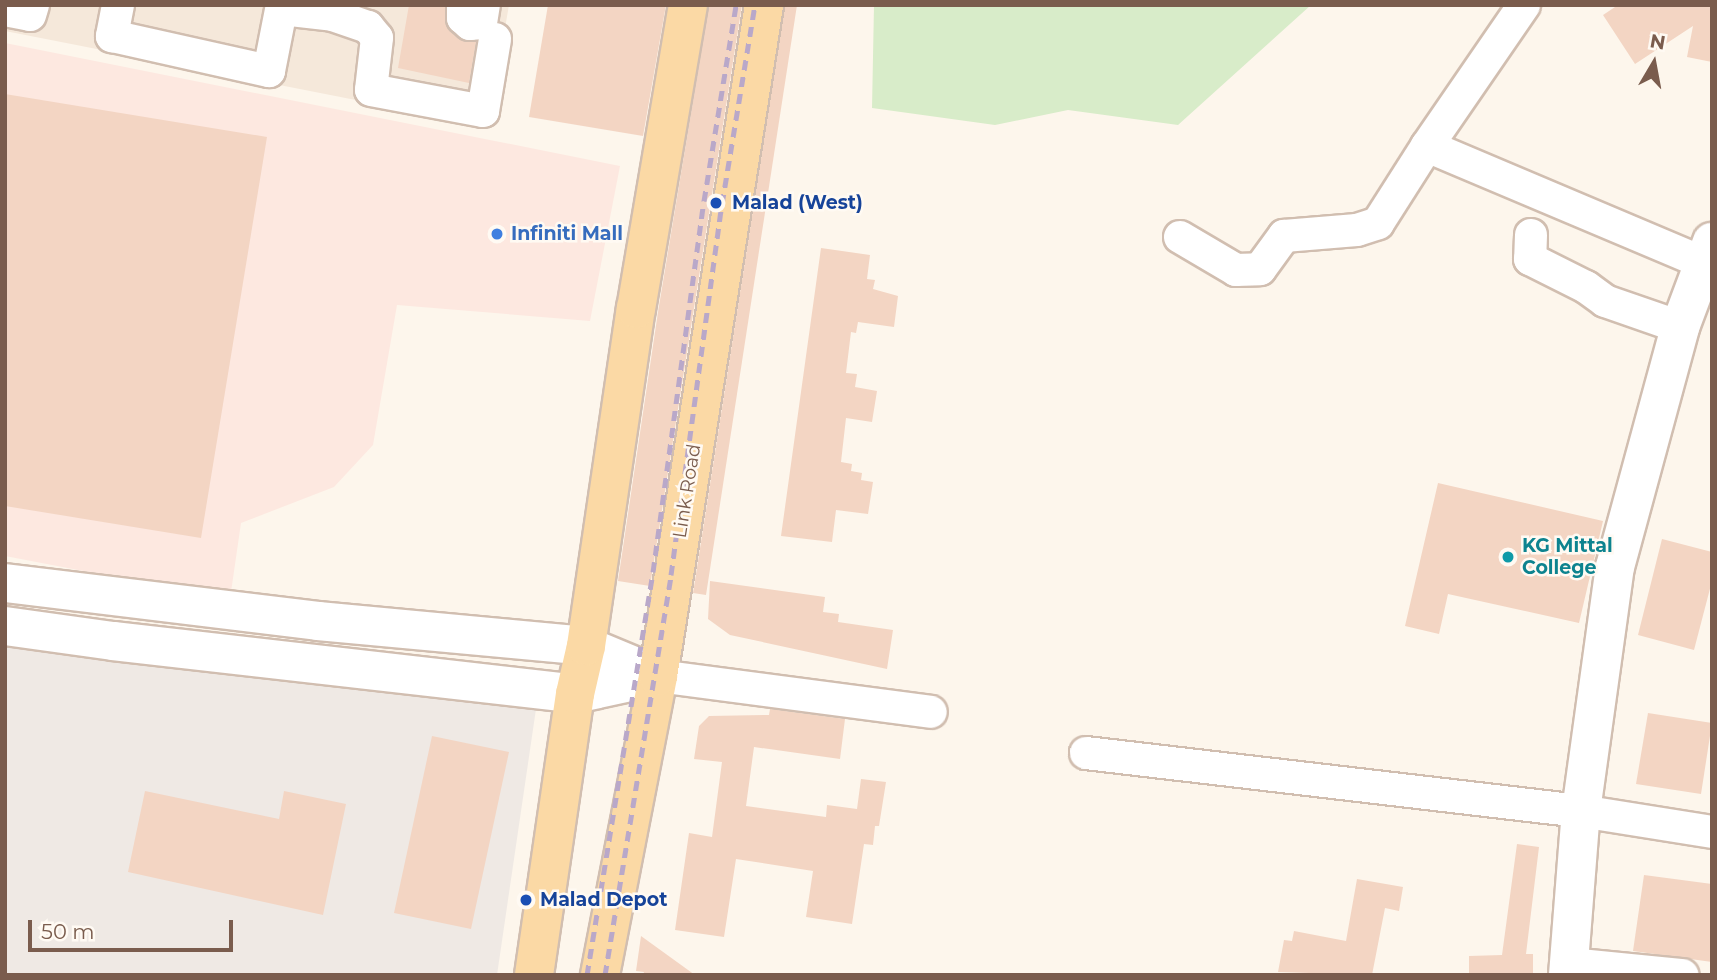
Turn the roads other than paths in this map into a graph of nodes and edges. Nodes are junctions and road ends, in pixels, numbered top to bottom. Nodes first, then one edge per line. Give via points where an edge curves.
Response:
1 (33, 5) edge
2 (118, 5) edge
3 (463, 5) edge
4 (484, 5) edge
5 (688, 5) edge
6 (764, 5) edge
7 (1524, 5) edge
8 (282, 7) edge
9 (5, 10) edge
10 (495, 39) dead end
11 (1427, 146) junction
12 (1180, 237) dead end
13 (1523, 246) dead end
14 (1708, 252) edge
15 (1681, 327) junction
16 (5, 583) edge
17 (119, 597) junction
18 (5, 626) edge
19 (114, 641) junction
20 (586, 646) junction
21 (658, 676) junction
22 (575, 694) junction
23 (931, 712) dead end
24 (1086, 753) dead end
25 (1581, 811) junction
26 (1712, 832) edge
27 (1569, 969) edge
28 (534, 975) edge
29 (600, 975) edge
30 (1682, 975) edge

1 - 9 street via 30,15
2 - 8 street via 112,36 270,71
3 - 4 street via 463,18 470,24 481,23
5 - 20 main road via 636,309
6 - 21 main road, Link Road
7 - 11 street
8 - 10 street via 333,15 368,27 377,38 371,90 482,111
11 - 12 street via 1378,223 1357,230 1284,236 1260,269 1236,270
11 - 14 street
13 - 15 street via 1605,301
14 - 15 street
15 - 25 street via 1615,566
16 - 17 street
17 - 19 street
17 - 20 street
18 - 19 street
19 - 22 street
20 - 21 street
20 - 22 main road
21 - 22 street
21 - 23 street
21 - 29 main road, Link Road
22 - 28 main road
24 - 25 street
25 - 26 street
25 - 27 street
27 - 30 street

